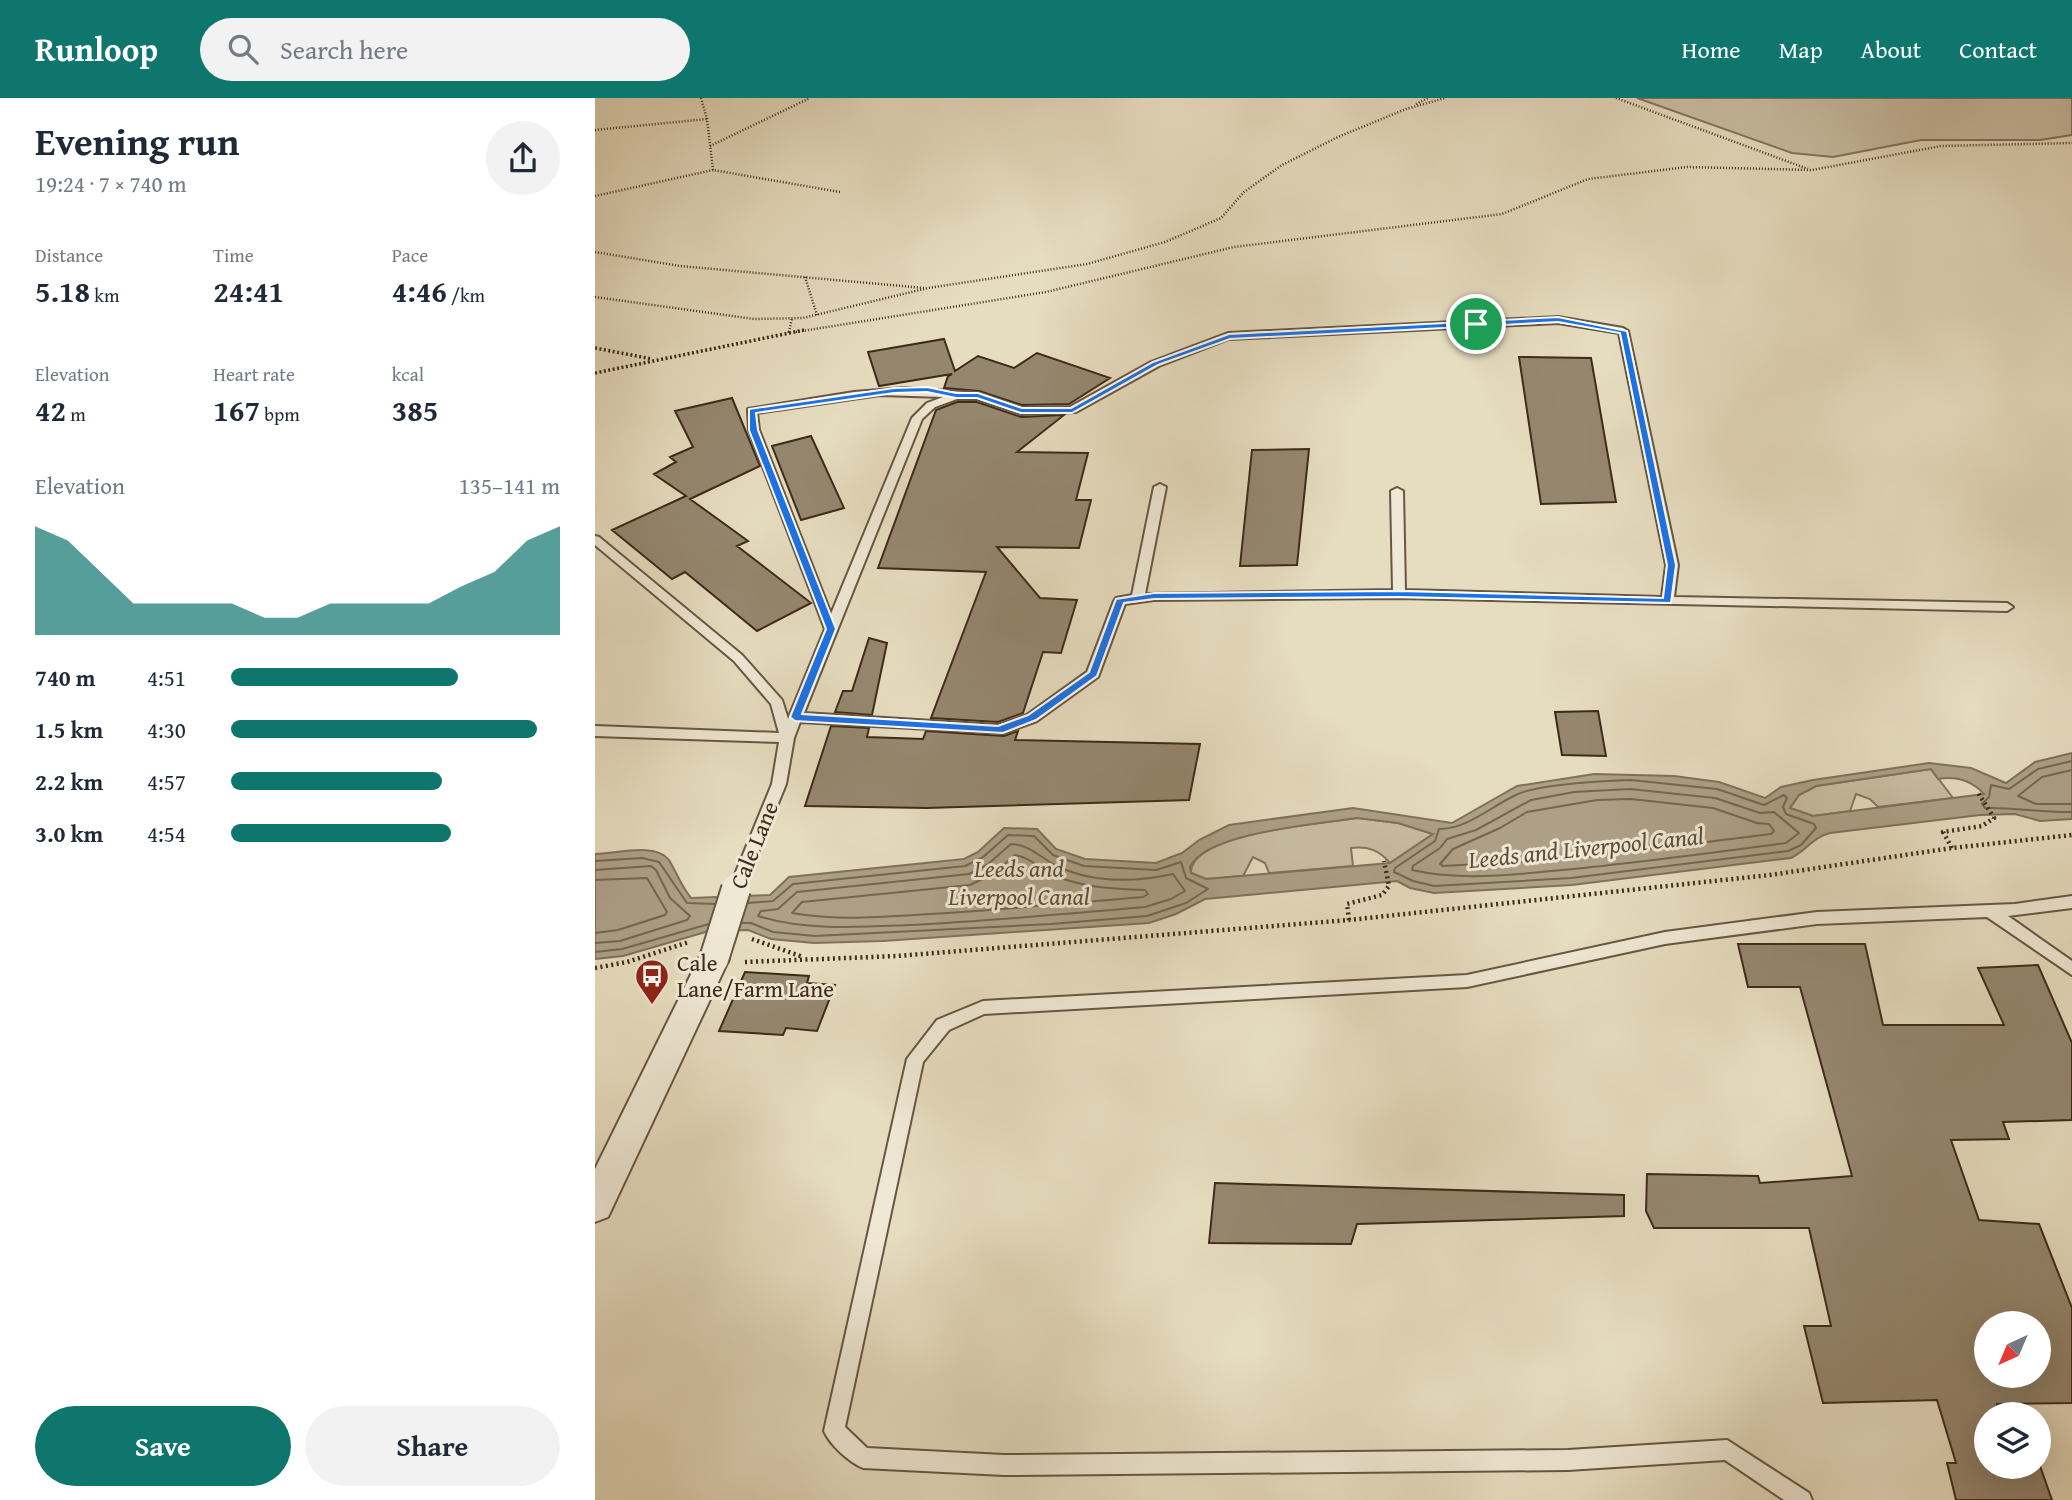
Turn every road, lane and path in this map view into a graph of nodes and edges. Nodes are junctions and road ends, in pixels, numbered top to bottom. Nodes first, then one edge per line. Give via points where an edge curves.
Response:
1 (701, 98) edge
2 (810, 98) edge
3 (1428, 98) edge
4 (1445, 98) edge
5 (1616, 98) edge
6 (1406, 109) junction
7 (708, 118) junction
8 (595, 130) edge
9 (2072, 143) edge
10 (710, 146) junction
11 (713, 170) junction
12 (1812, 170) junction
13 (840, 192) dead end
14 (595, 196) edge
15 (595, 252) edge
16 (805, 277) junction
17 (929, 288) junction
18 (595, 297) edge
19 (817, 315) junction
20 (792, 318) junction
21 (789, 333) junction
22 (595, 348) edge
23 (657, 360) junction
24 (595, 373) edge
25 (956, 396) junction
26 (1160, 487) dead end
27 (1397, 491) dead end
28 (595, 539) edge
29 (1399, 594) junction
30 (1138, 598) junction
31 (1668, 601) junction
32 (2007, 607) dead end
33 (831, 629) junction
34 (795, 717) junction
35 (595, 731) edge
36 (787, 738) junction
37 (1977, 791) dead end
38 (2072, 835) edge
39 (1952, 848) junction
40 (1384, 861) dead end
41 (736, 889) joint
42 (2072, 902) edge
43 (1990, 911) junction
44 (1349, 920) junction
45 (713, 962) junction
46 (2072, 969) edge
47 (595, 1206) edge
48 (1803, 1500) edge

1 - 7 path
2 - 10 path
3 - 6 path
4 - 6 path
5 - 12 path
6 - 17 path via 1282,165 1244,192 1221,218 1165,242 1087,264
7 - 8 path
7 - 10 path
9 - 12 path via 1941,146
10 - 11 path
11 - 13 path
11 - 14 path
12 - 21 path via 1686,167 1588,179 1502,214 1234,247 1046,292
15 - 16 path via 680,266
16 - 17 path
16 - 19 path
17 - 19 path
18 - 20 path via 754,319
19 - 20 path
20 - 21 path
21 - 23 path
22 - 23 path
23 - 24 path
25 - 31 lane via 978,396 1021,411 1072,410 1156,363 1229,336 1558,320 1623,331 1672,565
25 - 33 lane via 930,405 917,418
25 - 33 lane via 894,390 752,411 754,430
26 - 30 lane
27 - 29 lane
28 - 36 lane, Cale Lane via 737,658 777,703
29 - 30 lane
29 - 31 lane
30 - 34 lane via 1120,601 1093,674 1032,718 999,730
31 - 32 lane
33 - 34 lane
34 - 36 lane
35 - 36 lane
36 - 41 lane, Cale Lane via 779,784
37 - 39 path via 1994,818 1982,826 1943,832
38 - 39 path
39 - 44 path via 1770,875
40 - 44 path via 1389,886 1382,895 1347,904
41 - 45 street, Cale Lane, bridge
42 - 43 lane
43 - 46 lane
43 - 48 lane via 1817,918 1679,936 1467,981 983,1008 943,1025 915,1059 834,1431 863,1458 1005,1465 1156,1464 1567,1460 1727,1450
44 - 45 path via 897,956
45 - 47 street, Cale Lane

